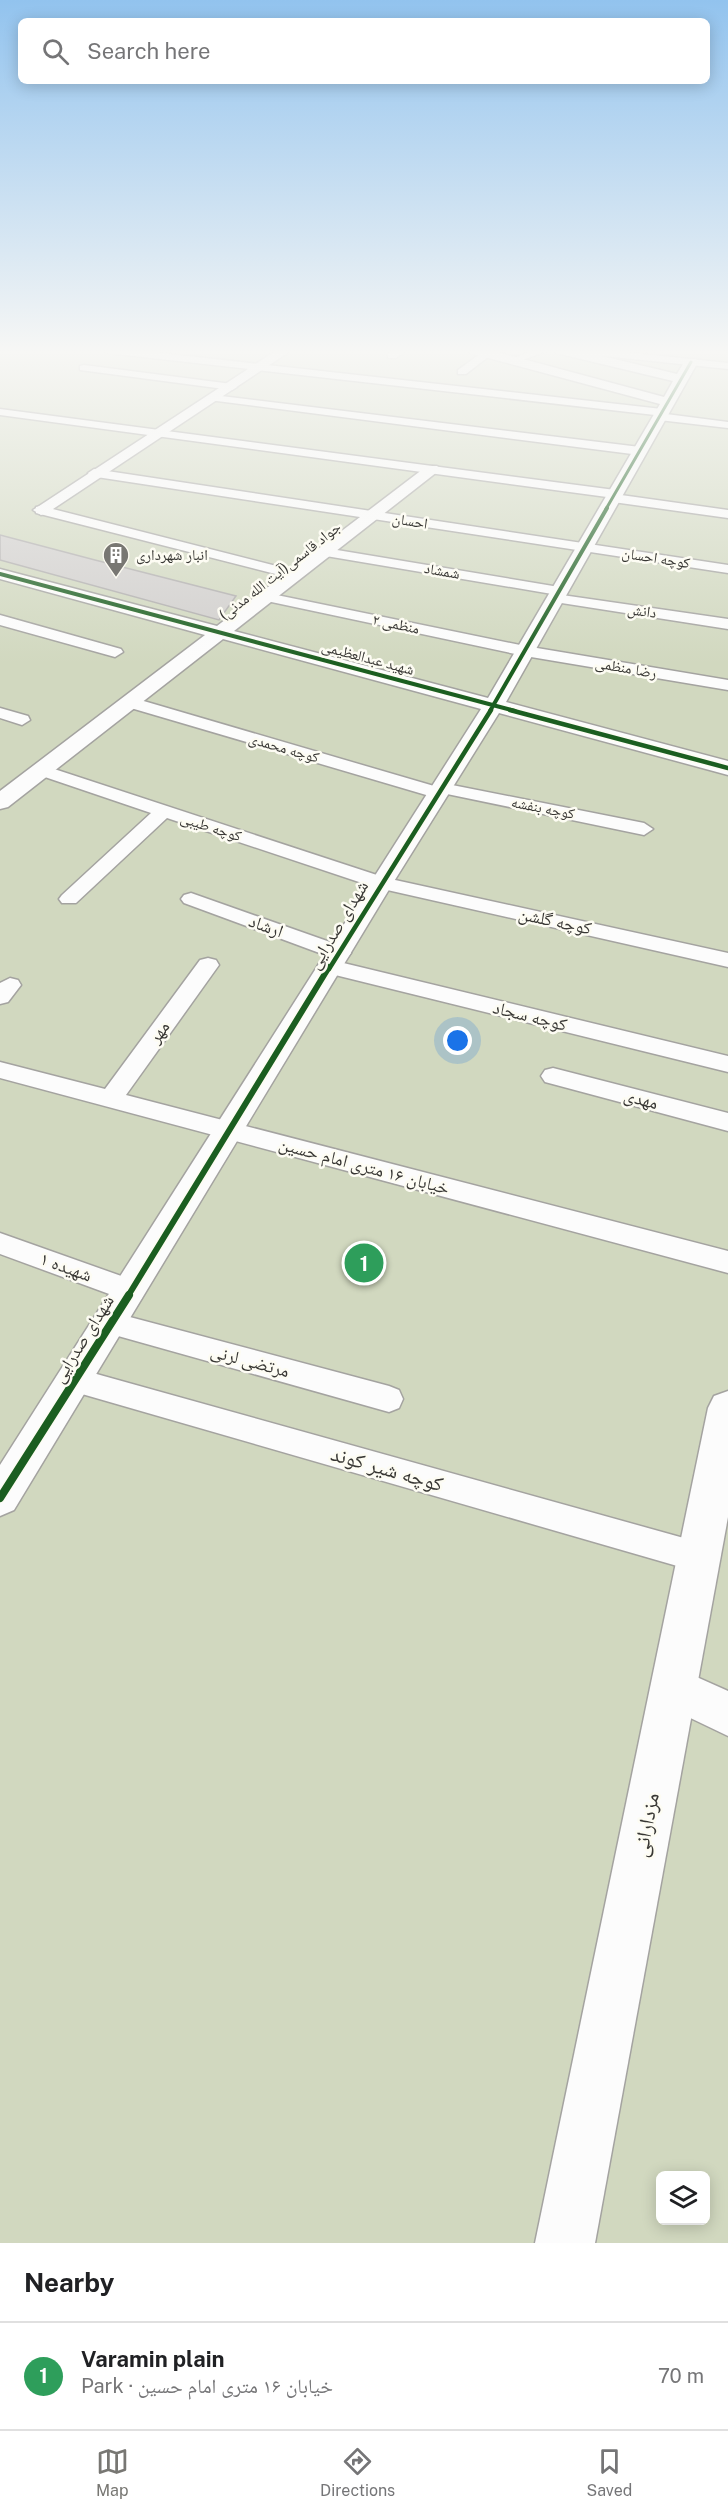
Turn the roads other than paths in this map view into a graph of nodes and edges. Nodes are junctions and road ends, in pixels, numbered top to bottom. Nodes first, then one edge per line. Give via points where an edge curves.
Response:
1 (123, 455) edge
2 (326, 455) edge
3 (638, 455) edge
4 (432, 469) junction
5 (94, 474) junction
6 (614, 496) junction
7 (41, 510) joint
8 (728, 514) edge
9 (373, 515) junction
10 (585, 547) junction
11 (325, 552) junction
12 (728, 569) edge
13 (0, 574) edge
14 (295, 575) junction
15 (557, 595) junction
16 (267, 597) junction
17 (0, 620) edge
18 (728, 624) edge
19 (222, 631) junction
20 (525, 651) junction
21 (115, 652) dead end
22 (728, 685) edge
23 (130, 702) junction
24 (494, 705) junction
25 (0, 713) edge
26 (22, 720) dead end
27 (728, 768) edge
28 (42, 770) junction
29 (441, 790) junction
30 (0, 802) edge
31 (164, 811) junction
32 (644, 829) dead end
33 (381, 883) junction
34 (69, 899) dead end
35 (192, 899) dead end
36 (336, 960) junction
37 (728, 960) edge
38 (208, 965) dead end
39 (728, 1064) edge
40 (0, 1070) edge
41 (553, 1076) dead end
42 (111, 1099) junction
43 (728, 1122) edge
44 (230, 1131) junction
45 (0, 1242) edge
46 (728, 1262) edge
47 (131, 1291) junction
48 (111, 1323) junction
49 (75, 1380) junction
50 (389, 1399) dead end
51 (728, 1408) edge
52 (1, 1494) edge
53 (698, 1557) junction
54 (672, 1687) junction
55 (728, 1714) edge
56 (565, 2243) edge

1 - 5 street
2 - 4 street
3 - 6 street, شهدای صدرایی
4 - 6 street
4 - 9 street, جواد قاسمی(آیت الله مدنی)
5 - 7 street
5 - 9 street, احسان
6 - 8 street
6 - 10 street, شهدای صدرایی
7 - 14 street
9 - 10 street, احسان
9 - 11 street, جواد قاسمی(آیت الله مدنی)
10 - 12 street, کوچه احسان
10 - 15 street, شهدای صدرایی
11 - 14 street, جواد قاسمی(آیت الله مدنی)
11 - 15 street, شمشاد
13 - 19 street, شهید عبدالعظیمی
14 - 16 street, جواد قاسمی(آیت الله مدنی)
15 - 18 street, دانش
15 - 20 street, شهدای صدرایی
16 - 19 street, جواد قاسمی(آیت الله مدنی)
16 - 20 street, منظمی ۲
17 - 21 street
19 - 23 street, جواد قاسمی(آیت الله مدنی)
19 - 24 street, شهید عبدالعظیمی
20 - 22 street, رضا منظمی
20 - 24 street, شهدای صدرایی
23 - 28 street, جواد قاسمی(آیت الله مدنی)
23 - 29 street, کوچه محمدی
24 - 27 street, شهید عبدالعظیمی
24 - 29 street, شهدای صدرایی
25 - 26 street
28 - 30 street, جواد قاسمی(آیت الله مدنی)
28 - 31 street, کوچه طیبی
29 - 32 street, کوچه بنفشه
29 - 33 street, شهدای صدرایی
31 - 33 street, کوچه طیبی
31 - 34 street
33 - 36 street, شهدای صدرایی
33 - 37 street, کوچه گلشن
35 - 36 street, ارشاد
36 - 39 street, کوچه سجاد
36 - 44 street, شهدای صدرایی
38 - 42 street, مهر
40 - 42 street, خیابان ۱۶ متری امام حسین
41 - 43 street, مهدی
42 - 44 street, خیابان ۱۶ متری امام حسین
44 - 46 street, خیابان ۱۶ متری امام حسین
44 - 47 street, شهدای صدرایی
45 - 47 street, شهیده ۱
47 - 48 street, شهدای صدرایی
48 - 49 street, شهدای صدرایی
48 - 50 street, مرتضی لرنی
49 - 52 street, شهدای صدرایی
49 - 53 street, کوچه شیر کوند
51 - 53 main road, مزدارانی
53 - 54 main road, مزدارانی
54 - 55 street
54 - 56 main road, مزدارانی

